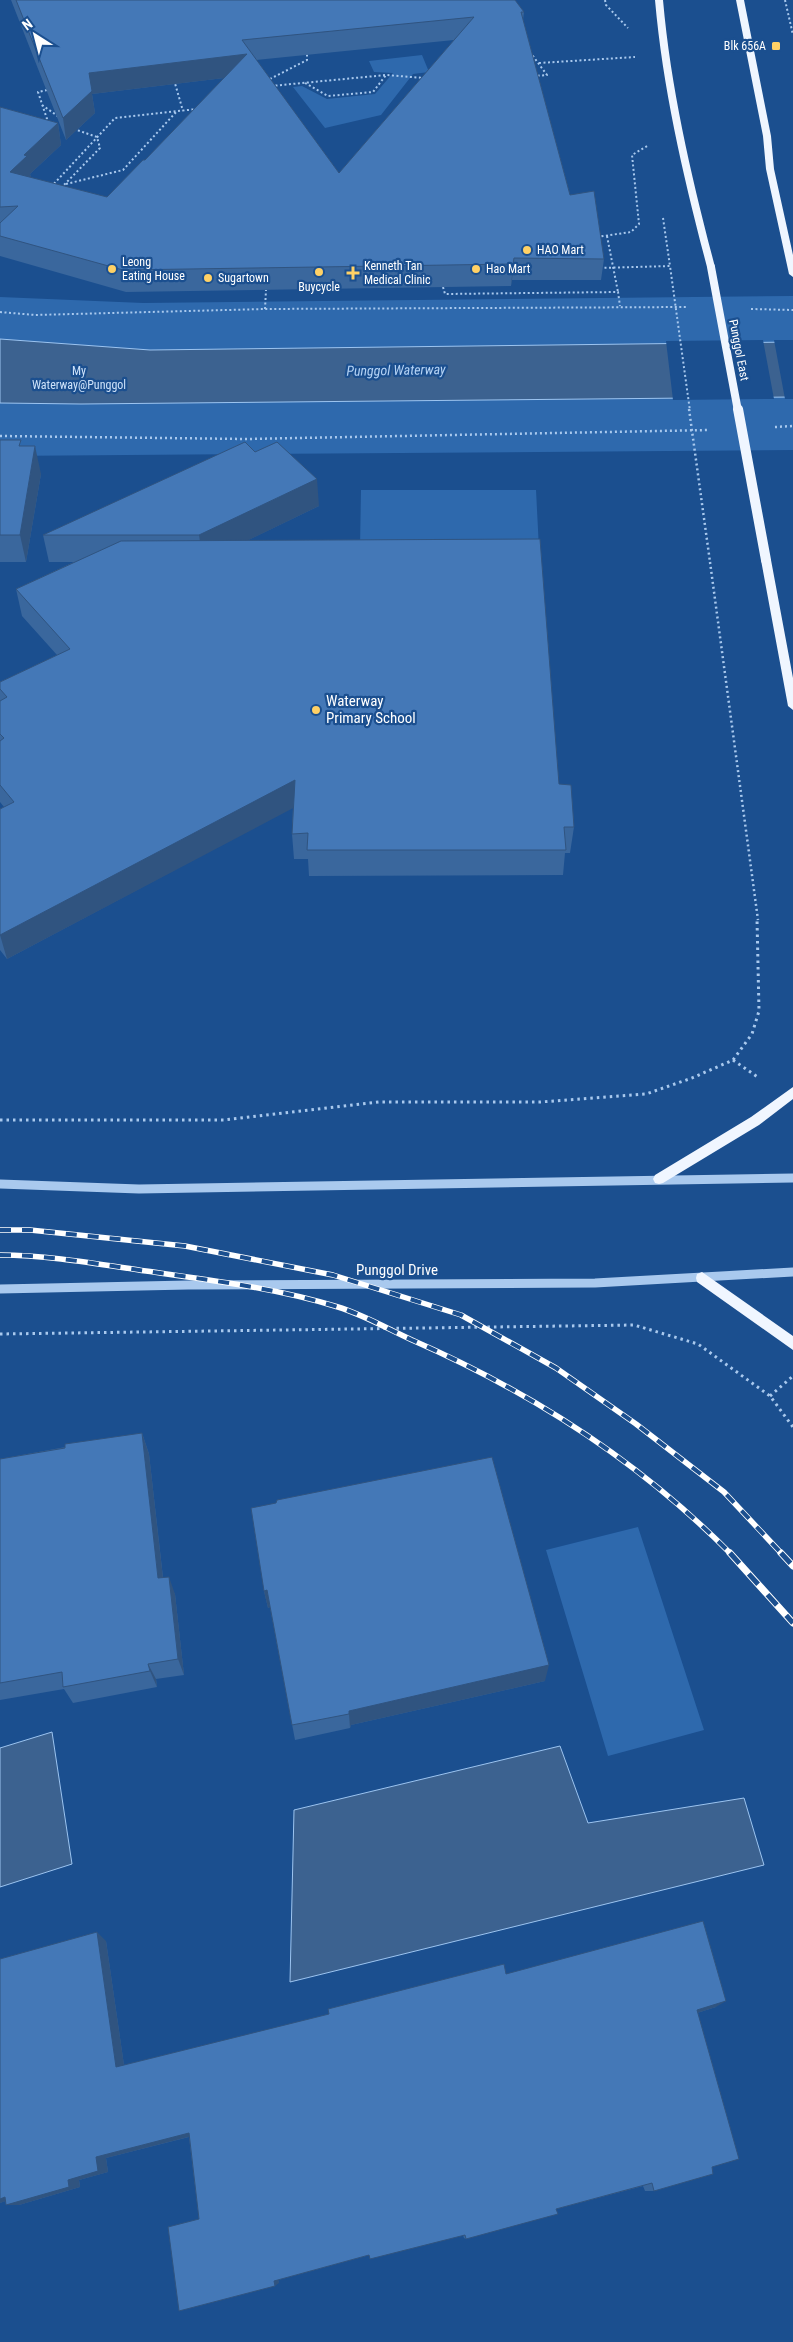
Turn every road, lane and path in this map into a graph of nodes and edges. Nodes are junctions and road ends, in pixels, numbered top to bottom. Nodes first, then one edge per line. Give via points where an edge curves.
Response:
1 (659, 0) edge
2 (740, 0) edge
3 (785, 0) edge
4 (793, 35) edge
5 (307, 48) edge
6 (521, 53) edge
7 (637, 57) dead end
8 (538, 62) junction
9 (386, 75) junction
10 (531, 76) edge
11 (173, 78) edge
12 (428, 78) edge
13 (304, 83) junction
14 (259, 85) edge
15 (268, 86) edge
16 (47, 90) edge
17 (42, 105) junction
18 (200, 109) edge
19 (177, 111) junction
20 (183, 111) junction
21 (64, 121) edge
22 (71, 126) edge
23 (50, 127) edge
24 (97, 138) junction
25 (652, 143) dead end
26 (65, 184) junction
27 (59, 190) edge
28 (48, 192) edge
29 (607, 236) junction
30 (588, 237) edge
31 (600, 268) edge
32 (793, 274) edge
33 (443, 287) edge
34 (266, 290) edge
35 (618, 292) junction
36 (620, 306) junction
37 (694, 307) dead end
38 (265, 309) junction
39 (744, 309) dead end
40 (793, 310) edge
41 (0, 312) edge
42 (793, 426) edge
43 (774, 427) dead end
44 (718, 430) dead end
45 (0, 436) edge
46 (793, 706) edge
47 (793, 1092) edge
48 (0, 1120) edge
49 (793, 1178) edge
50 (660, 1179) junction
51 (0, 1184) edge
52 (793, 1272) edge
53 (702, 1278) junction
54 (0, 1289) edge
55 (0, 1334) edge
56 (793, 1344) edge
57 (793, 1376) edge
58 (770, 1396) junction
59 (793, 1427) edge

1 - 46 main road, Punggol East, bridge via 678,139 711,267
2 - 32 main road via 767,136 770,169
3 - 4 path
5 - 14 path via 307,60
6 - 8 path via 530,52
7 - 8 path
8 - 10 path via 547,75
9 - 12 path
9 - 13 path
9 - 13 path via 373,92 328,96
11 - 20 path
13 - 15 path
16 - 17 path via 38,92
17 - 21 path
17 - 23 path
18 - 20 path
19 - 20 path
19 - 24 path via 115,118
19 - 26 path via 123,170
22 - 24 path via 78,132
24 - 26 path via 100,148
24 - 28 path
25 - 29 path via 632,155 639,224 631,232
26 - 27 path
29 - 30 path
29 - 35 path
31 - 48 path, bridge via 670,266 759,931 759,1011 752,1034 733,1060 646,1094 540,1102 379,1102 224,1120
33 - 35 path via 445,294
34 - 38 path
35 - 36 path
36 - 37 path
36 - 38 path
38 - 41 path via 34,315
39 - 40 path
42 - 43 path
44 - 45 path via 247,439
47 - 50 main road via 755,1121
49 - 50 street
50 - 51 street via 139,1189
52 - 53 street, Punggol Drive
53 - 54 street, Punggol Drive via 595,1283
53 - 56 main road
55 - 58 path via 634,1325 698,1344
57 - 58 path
58 - 59 path

